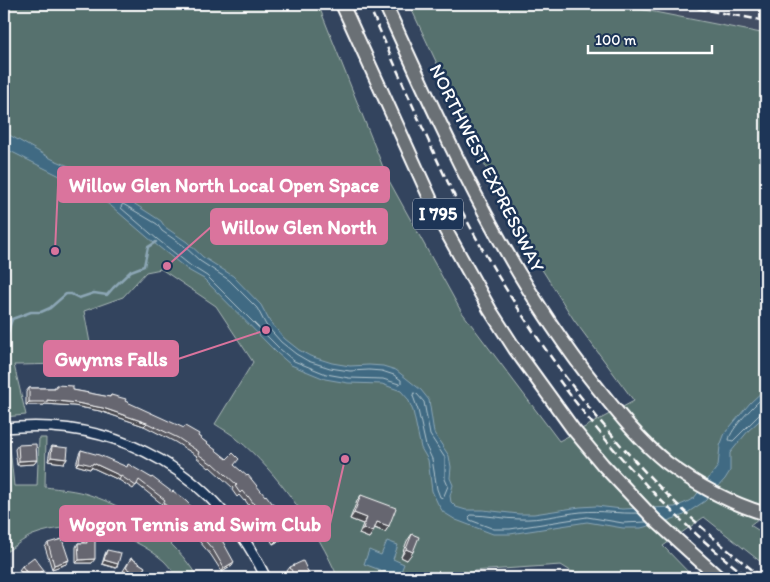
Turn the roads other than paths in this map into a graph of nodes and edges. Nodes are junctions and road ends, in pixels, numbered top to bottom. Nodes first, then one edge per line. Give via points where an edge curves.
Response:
1 (342, 4) edge
2 (385, 4) edge
3 (4, 428) edge
4 (766, 514) edge
5 (266, 578) edge
6 (719, 578) edge

1 - 6 highway, I 795 via 462,261 510,342 573,429 618,481
2 - 4 highway, NORTHWEST EXPRESSWAY / I 795 via 498,240 572,355 642,439 666,461 724,498
3 - 5 street via 44,426 86,431 157,458 183,474 230,518 256,556

